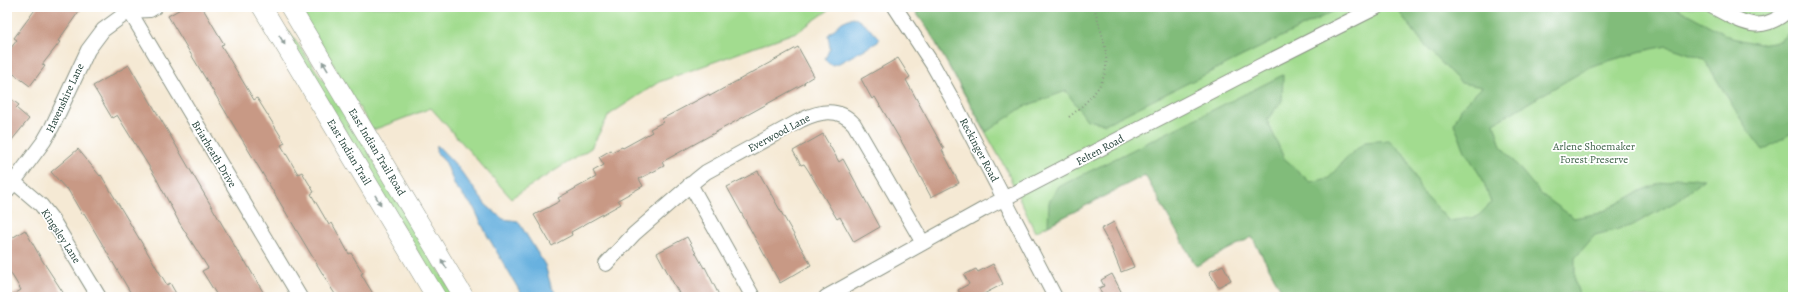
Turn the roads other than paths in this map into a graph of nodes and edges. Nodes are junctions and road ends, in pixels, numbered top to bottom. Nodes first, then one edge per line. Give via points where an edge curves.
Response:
1 (155, 7) edge
2 (262, 7) edge
3 (290, 7) edge
4 (895, 7) edge
5 (1377, 7) edge
6 (1713, 7) edge
7 (1792, 7) edge
8 (129, 8) edge
9 (10, 183) edge
10 (690, 184) junction
11 (1005, 198) junction
12 (923, 244) junction
13 (606, 264) dead end
14 (99, 297) edge
15 (300, 297) edge
16 (436, 297) edge
17 (464, 297) edge
18 (753, 297) edge
19 (826, 297) edge
20 (1055, 297) edge

1 - 8 street via 150,10
2 -> 16 main road, East Indian Trail
17 -> 3 main road, East Indian Trail Road
4 - 11 street, Reckinger Road via 933,65
5 - 11 street, Felten Road
6 - 7 street via 1741,22 1756,24 1768,24
8 - 9 street, Havenshire Lane via 103,30 88,50 44,141
8 - 15 street, Briarheath Drive
9 - 14 street, Kingsley Lane via 41,205 52,219
10 - 12 street, Everwood Lane via 706,172 801,120 812,115 834,112 849,119 861,134
10 - 13 street, Everwood Lane via 634,234
10 - 18 street
11 - 12 street, Felten Road
11 - 20 street, Reckinger Road
12 - 19 street, Felten Road

